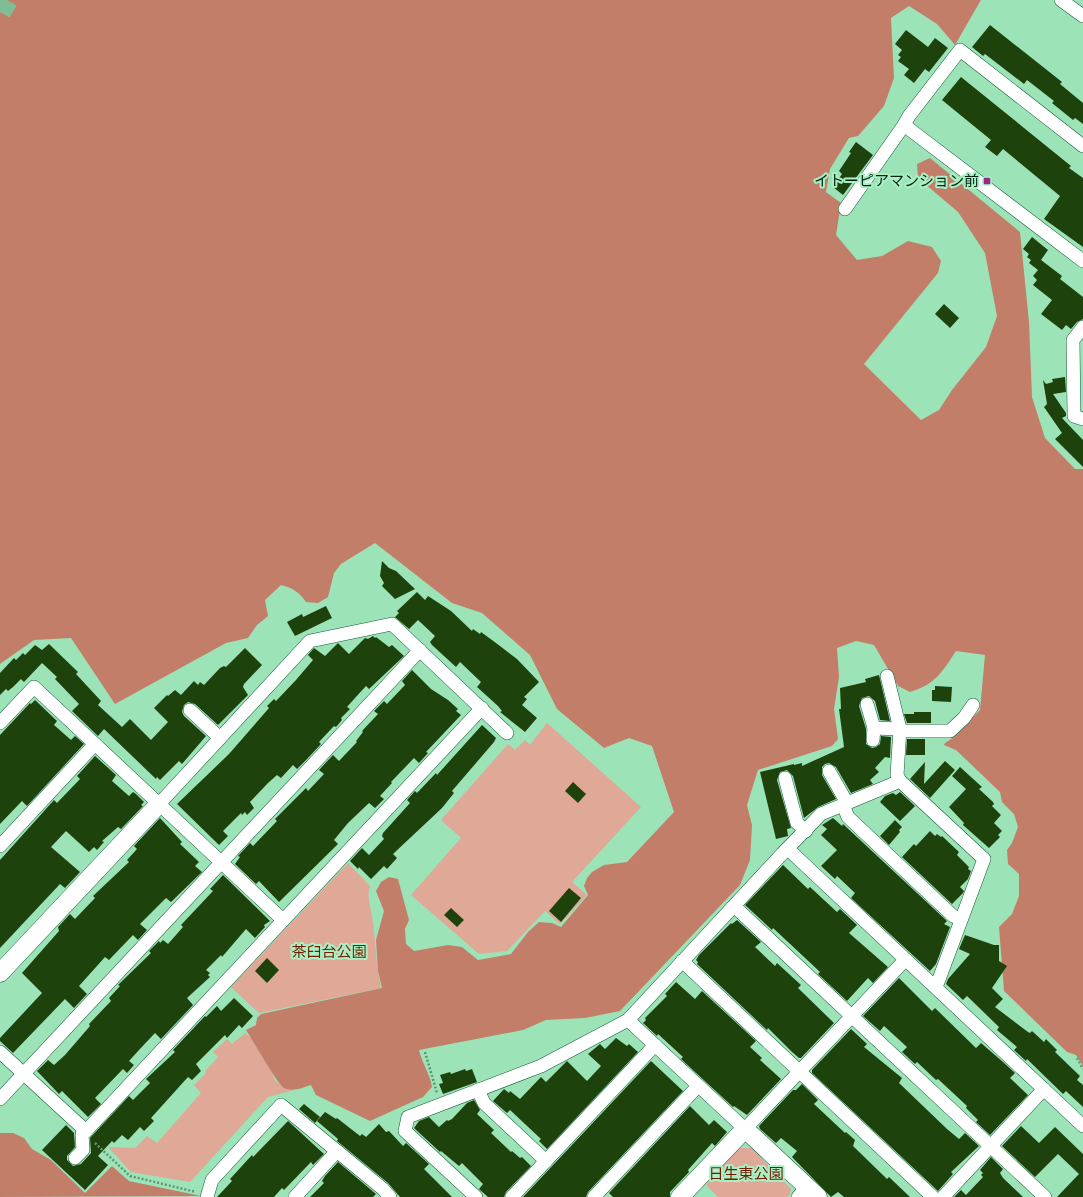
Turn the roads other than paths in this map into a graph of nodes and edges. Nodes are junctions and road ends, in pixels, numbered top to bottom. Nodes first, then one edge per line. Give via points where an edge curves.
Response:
1 (1061, 0) edge
2 (1083, 16) edge
3 (904, 125) junction
4 (1083, 146) edge
5 (845, 209) dead end
6 (1083, 261) edge
7 (1083, 327) edge
8 (1083, 419) edge
9 (420, 650) junction
10 (887, 676) dead end
11 (867, 704) dead end
12 (973, 705) dead end
13 (482, 708) junction
14 (190, 710) dead end
15 (0, 723) edge
16 (900, 730) junction
17 (507, 733) dead end
18 (220, 738) junction
19 (95, 744) junction
20 (829, 771) dead end
21 (785, 778) dead end
22 (900, 781) junction
23 (159, 804) junction
24 (845, 804) junction
25 (806, 831) junction
26 (0, 846) edge
27 (788, 849) junction
28 (222, 863) junction
29 (734, 906) junction
30 (961, 919) junction
31 (283, 920) junction
32 (905, 960) junction
33 (682, 961) junction
34 (0, 973) edge
35 (934, 986) junction
36 (852, 1016) junction
37 (628, 1020) junction
38 (655, 1045) junction
39 (0, 1052) edge
40 (800, 1072) junction
41 (23, 1074) junction
42 (698, 1086) junction
43 (1044, 1089) junction
44 (478, 1090) junction
45 (0, 1099) edge
46 (1083, 1126) edge
47 (745, 1129) junction
48 (86, 1131) junction
49 (991, 1147) junction
50 (337, 1151) junction
51 (75, 1158) dead end
52 (546, 1161) junction
53 (808, 1194) edge
54 (202, 1195) edge
55 (295, 1197) edge
56 (390, 1197) edge
57 (476, 1197) edge
58 (512, 1197) edge
59 (594, 1197) edge
60 (680, 1197) edge
61 (933, 1197) edge
62 (943, 1197) edge
63 (1044, 1197) edge

1 - 2 street
3 - 4 street via 960,50
3 - 5 street
3 - 6 street
7 - 8 street via 1073,340 1073,348 1074,416
9 - 13 street
9 - 18 street via 392,624 310,641
9 - 28 street
10 - 16 street
11 - 16 street via 873,734
12 - 16 street via 950,731
13 - 17 street
13 - 31 street
14 - 18 street
15 - 19 street via 34,687
16 - 22 street via 897,775
18 - 23 street
19 - 23 street
19 - 26 street
20 - 24 street
21 - 25 street via 797,823
22 - 24 street
22 - 30 street via 984,859
23 - 28 street
23 - 34 street
24 - 25 street via 821,814
24 - 30 street via 848,817 953,916
25 - 27 street
27 - 29 street
27 - 32 street
28 - 31 street
28 - 41 street
29 - 33 street
29 - 36 street
30 - 35 street via 938,982
31 - 48 street
32 - 35 street
32 - 36 street
33 - 37 street
33 - 40 street
35 - 43 street
36 - 40 street
36 - 49 street
37 - 38 street
37 - 44 street via 541,1066
38 - 42 street
38 - 52 street
39 - 41 street
40 - 47 street
40 - 61 street
41 - 45 street
41 - 48 street
42 - 47 street
42 - 59 street
43 - 46 street
43 - 49 street
44 - 52 street via 484,1102
44 - 57 street via 408,1116 405,1131
47 - 53 street
47 - 60 street
48 - 51 street via 82,1134 83,1150
49 - 62 street
49 - 63 street
50 - 54 street via 281,1105 212,1180
50 - 55 street
50 - 56 street
52 - 58 street

